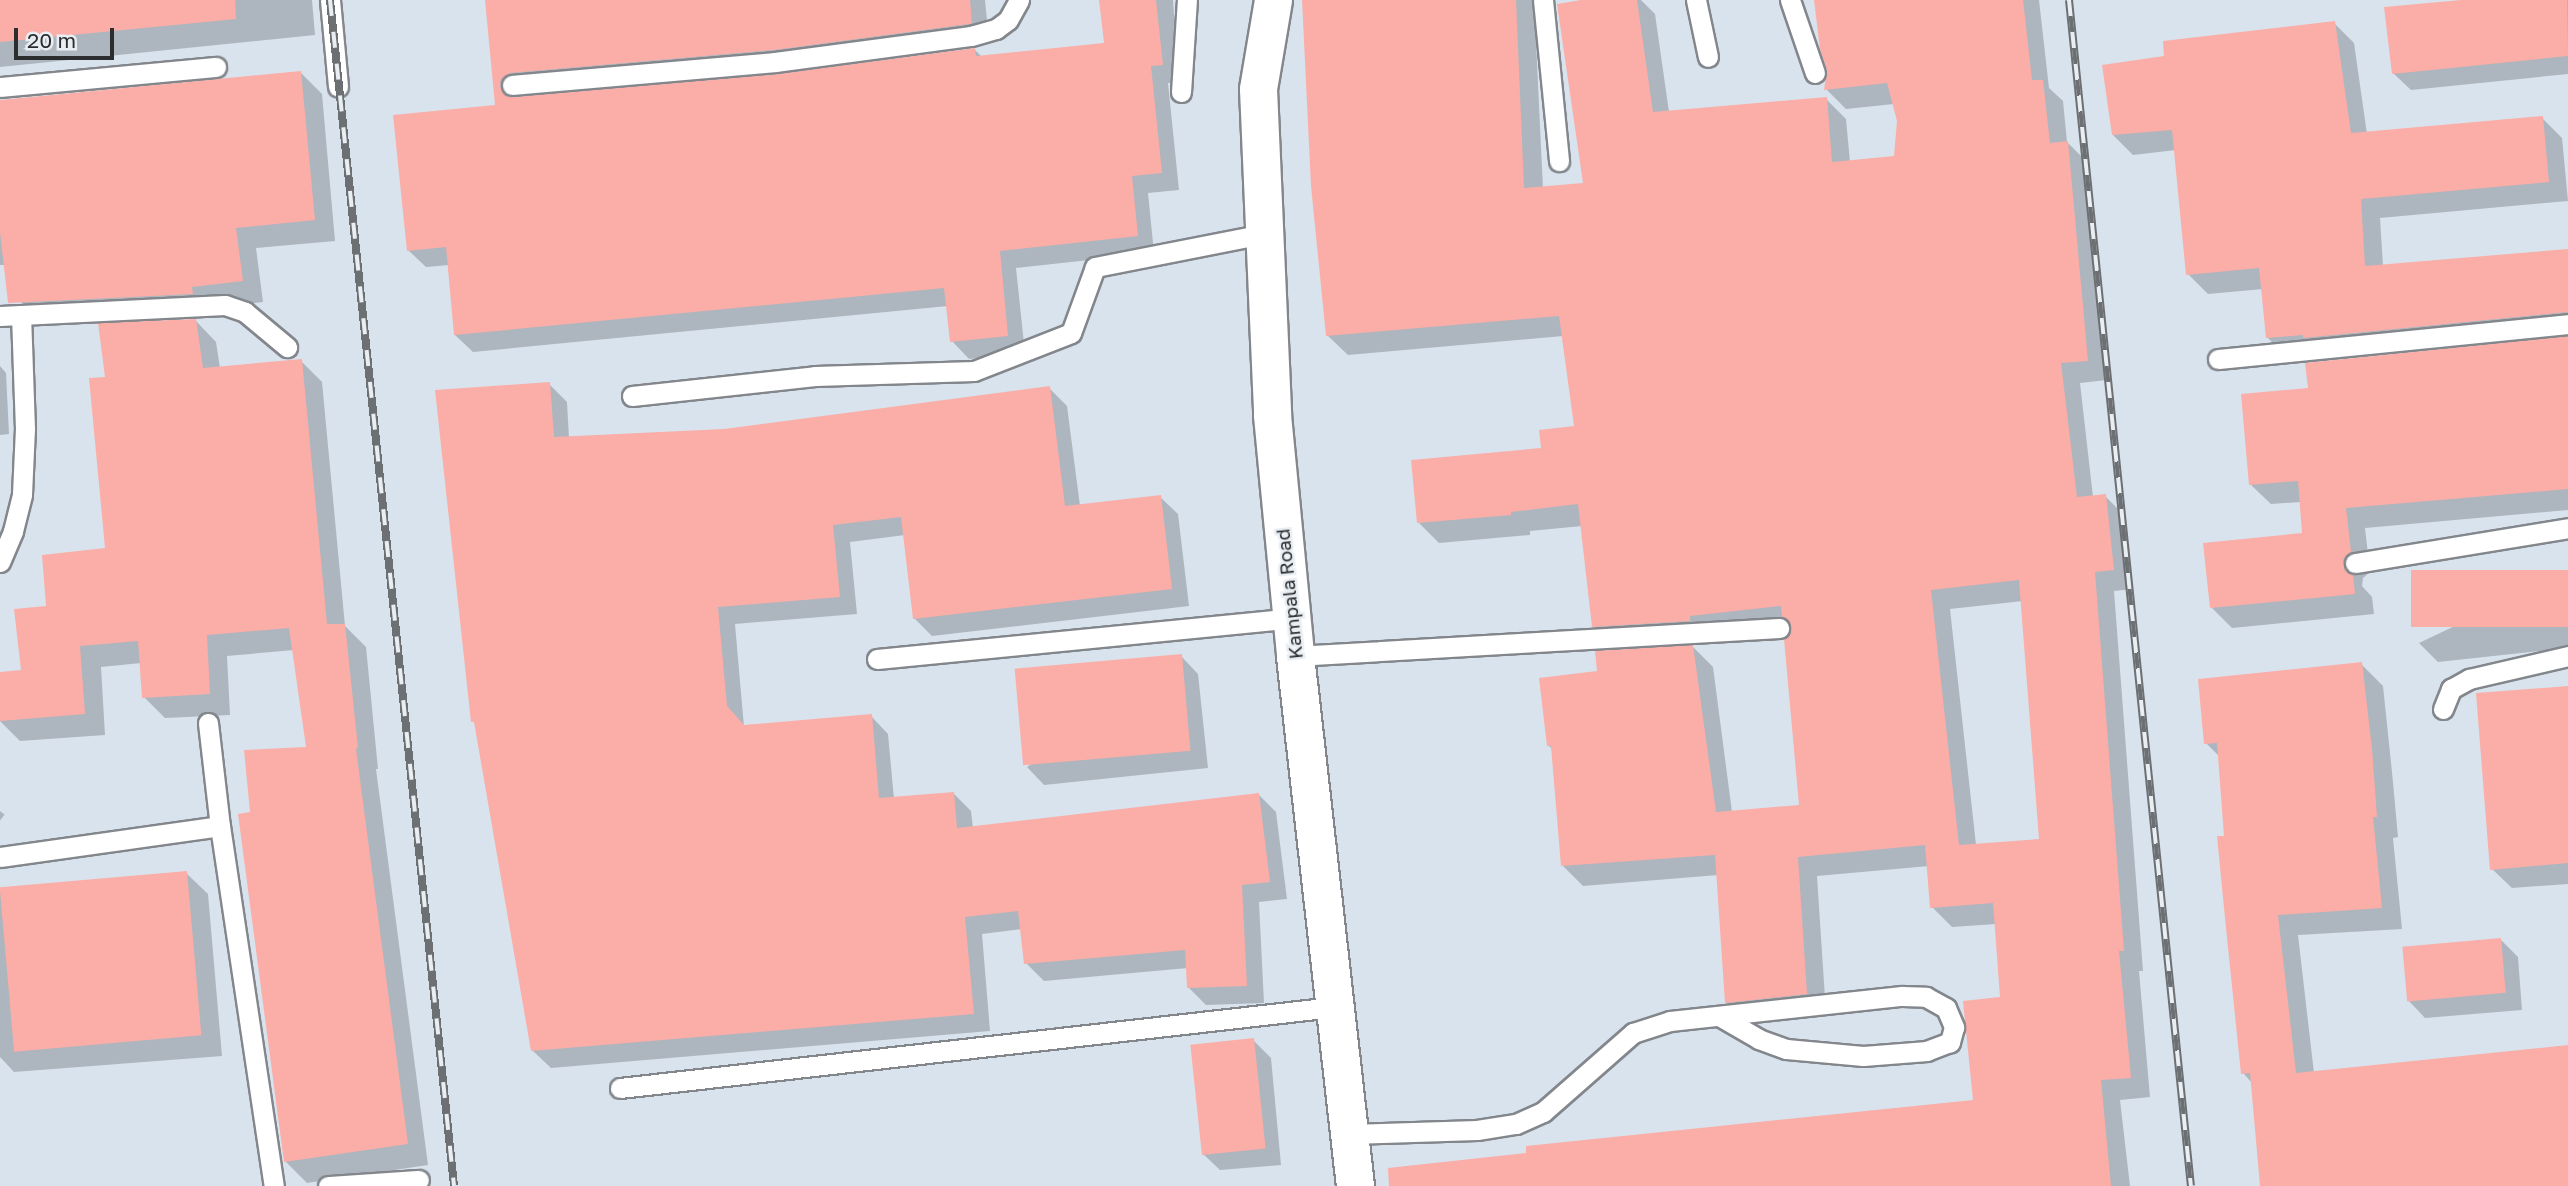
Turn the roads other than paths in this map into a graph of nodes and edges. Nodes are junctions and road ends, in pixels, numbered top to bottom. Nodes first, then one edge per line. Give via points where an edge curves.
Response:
1 (330, 0) edge
2 (1019, 0) edge
3 (1187, 0) edge
4 (1273, 0) edge
5 (1543, 0) edge
6 (1696, 0) edge
7 (1790, 0) edge
8 (1708, 57) dead end
9 (216, 67) dead end
10 (1815, 73) dead end
11 (512, 85) dead end
12 (0, 87) edge
13 (338, 87) dead end
14 (1181, 92) dead end
15 (1559, 161) dead end
16 (1263, 234) junction
17 (20, 315) junction
18 (0, 316) edge
19 (2568, 324) edge
20 (287, 347) dead end
21 (2218, 359) dead end
22 (632, 396) dead end
23 (2568, 528) edge
24 (0, 562) edge
25 (2355, 563) dead end
26 (1292, 618) junction
27 (1779, 628) dead end
28 (1295, 656) junction
29 (2568, 656) edge
30 (877, 659) dead end
31 (2443, 709) dead end
32 (208, 723) dead end
33 (220, 826) junction
34 (0, 857) edge
35 (1333, 1007) junction
36 (1719, 1016) junction
37 (621, 1088) dead end
38 (1350, 1134) junction
39 (419, 1180) dead end
40 (274, 1186) edge
41 (328, 1186) edge
42 (1356, 1186) edge

1 - 13 lane
2 - 11 lane via 1008,20 996,29 971,36 775,62
3 - 14 lane
4 - 16 street, Kampala Road via 1258,89
5 - 15 lane
6 - 8 lane
7 - 10 lane
9 - 12 lane
16 - 22 lane via 1095,268 1071,333 974,371 815,376
16 - 26 street, Kampala Road via 1272,415
17 - 18 lane
17 - 20 lane via 225,305 245,312
17 - 24 lane via 25,429 22,494
19 - 21 lane
23 - 25 lane
26 - 28 street, Kampala Road
26 - 30 lane
27 - 28 lane
28 - 35 street, Kampala Road
29 - 31 lane via 2469,679 2451,689
32 - 33 lane
33 - 34 lane
33 - 40 lane
35 - 37 lane
35 - 38 street, Kampala Road
36 - 36 lane via 1926,997 1946,1008 1954,1027 1950,1042 1927,1051 1863,1056 1786,1049
36 - 38 lane via 1670,1021 1633,1033 1543,1112 1516,1124 1477,1130
38 - 42 street, Kampala Road
39 - 41 lane

